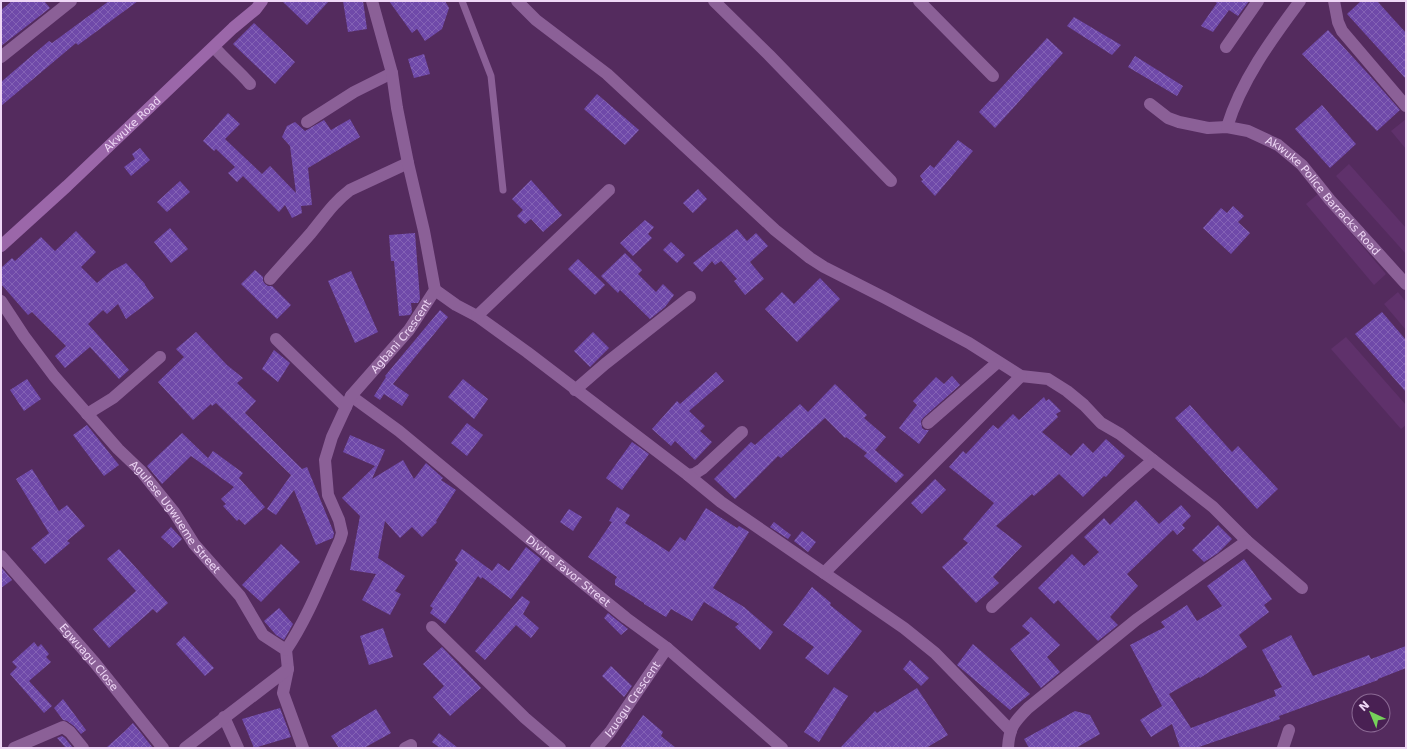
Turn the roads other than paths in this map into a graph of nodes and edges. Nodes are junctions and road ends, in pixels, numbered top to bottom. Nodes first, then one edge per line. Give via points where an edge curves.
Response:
1 (372, 1) edge
2 (462, 1) edge
3 (517, 1) edge
4 (714, 1) edge
5 (919, 1) edge
6 (1258, 1) edge
7 (1300, 1) edge
8 (1334, 1) edge
9 (67, 2) edge
10 (256, 4) edge
11 (214, 46) junction
12 (1226, 47) dead end
13 (1, 57) edge
14 (392, 73) junction
15 (993, 76) dead end
16 (250, 84) dead end
17 (1150, 104) dead end
18 (1406, 106) edge
19 (307, 122) dead end
20 (1227, 127) junction
21 (408, 163) junction
22 (891, 181) dead end
23 (503, 190) dead end
24 (609, 190) dead end
25 (1, 246) edge
26 (270, 279) dead end
27 (1406, 284) edge
28 (435, 290) junction
29 (690, 297) dead end
30 (1, 301) edge
31 (478, 316) junction
32 (276, 339) dead end
33 (160, 357) dead end
34 (998, 362) junction
35 (1021, 376) junction
36 (575, 390) junction
37 (349, 402) junction
38 (87, 414) junction
39 (928, 423) dead end
40 (742, 432) dead end
41 (1153, 460) junction
42 (688, 474) junction
43 (1247, 541) junction
44 (1, 556) edge
45 (824, 573) junction
46 (1302, 588) dead end
47 (992, 607) dead end
48 (432, 627) dead end
49 (667, 648) junction
50 (286, 650) junction
51 (288, 669) junction
52 (224, 717) junction
53 (1289, 730) dead end
54 (1011, 731) junction
55 (14, 748) edge
56 (83, 748) edge
57 (163, 748) edge
58 (185, 748) edge
59 (238, 748) edge
60 (302, 748) edge
61 (405, 748) edge
62 (411, 748) edge
63 (560, 748) edge
64 (596, 748) edge
65 (782, 748) edge
66 (1008, 748) edge
67 (1283, 748) edge

1 - 14 street, Agbani Crescent
2 - 23 lane via 491,76
3 - 34 street via 536,20 607,74 775,230 810,258 969,343
4 - 22 street
5 - 15 street
6 - 12 street
7 - 20 street via 1248,79 1234,106
8 - 18 street via 1342,31
9 - 13 street
10 - 11 main road, Akwuke Road
11 - 16 street
11 - 25 main road, Akwuke Road
14 - 19 street via 354,92
14 - 21 street, Agbani Crescent
17 - 20 street, Akwuke Police Barracks Road via 1168,118 1179,122 1208,128
20 - 27 street, Akwuke Police Barracks Road via 1248,131 1278,145 1302,165
21 - 26 street via 350,190 330,207
21 - 28 street, Agbani Crescent
24 - 31 street
28 - 31 street
28 - 37 street, Agbani Crescent via 409,330
29 - 36 street
30 - 38 street, Agulese Ugwueme Street via 38,355
31 - 36 street
32 - 37 street, Divine Favor Street
33 - 38 street via 113,398
34 - 35 street
34 - 39 street
35 - 41 street via 1048,379 1067,391 1101,423 1120,434
35 - 45 street
36 - 42 street
37 - 49 street, Divine Favor Street via 399,431 626,618
37 - 50 street, Agbani Crescent via 332,437 325,460 328,495 342,533 304,619
38 - 50 street, Agulese Ugwueme Street via 174,512 194,544 240,596 263,635
40 - 42 street via 702,469 694,474
41 - 43 street via 1213,507
41 - 47 street
42 - 45 street via 721,502
43 - 46 street
43 - 54 street via 1130,625 1028,708 1015,720
44 - 57 street, Egwuagu Close via 95,663
45 - 54 street via 904,628 935,653
48 - 63 street via 525,718
49 - 64 street, Izuogu Crescent via 610,732
49 - 65 street, Divine Favor Street
50 - 51 street
51 - 52 street
51 - 60 street via 283,693
52 - 58 street
52 - 59 street
53 - 67 street
54 - 66 street
55 - 56 street via 63,727
61 - 62 street via 411,745

